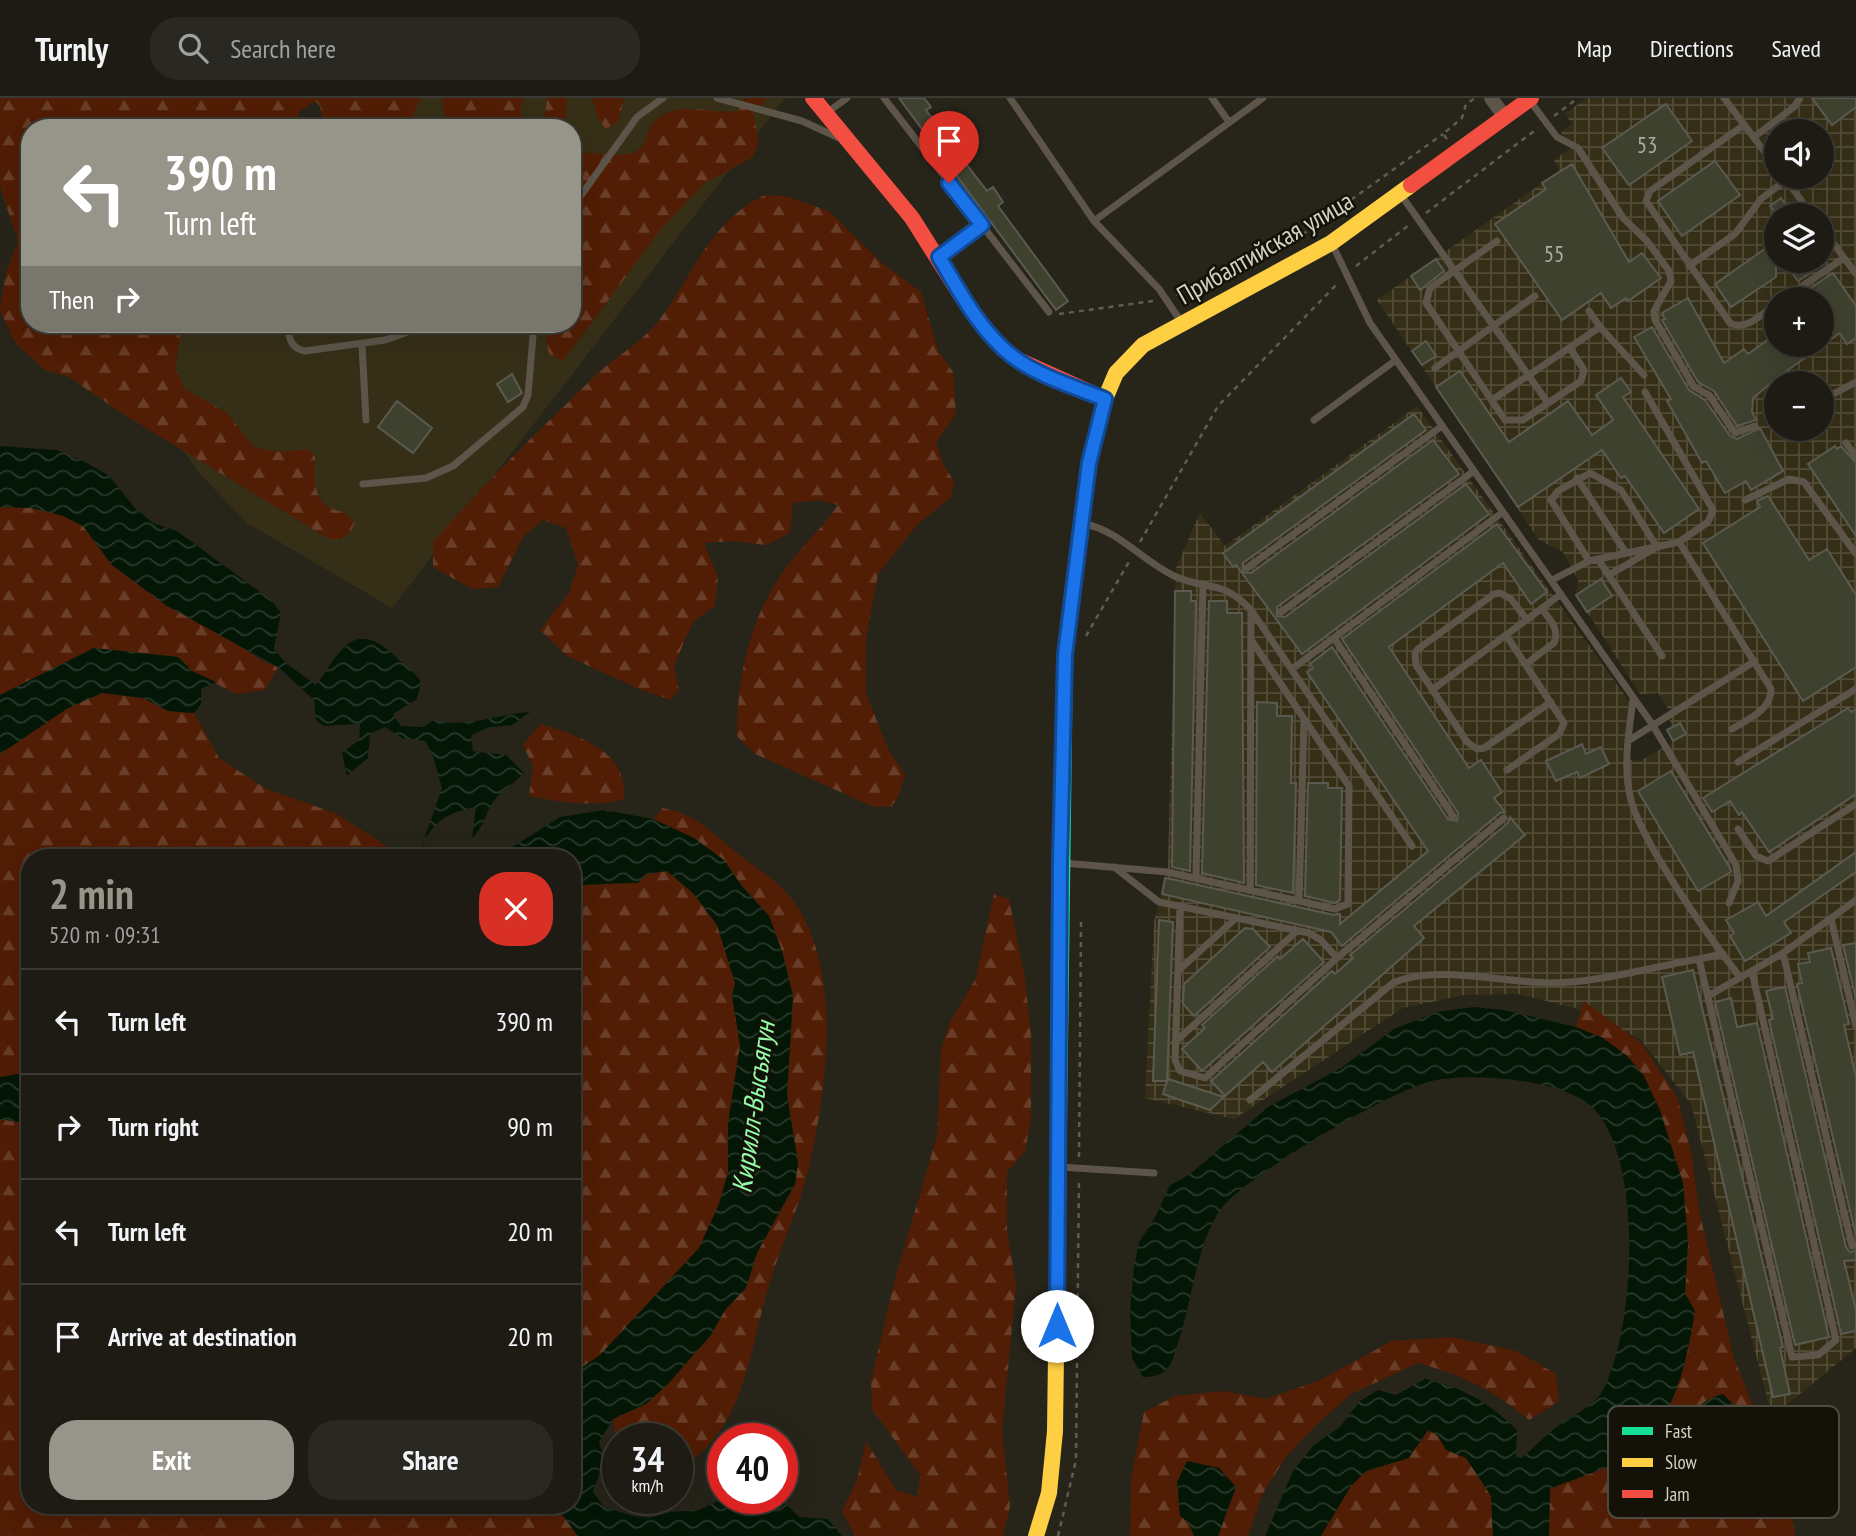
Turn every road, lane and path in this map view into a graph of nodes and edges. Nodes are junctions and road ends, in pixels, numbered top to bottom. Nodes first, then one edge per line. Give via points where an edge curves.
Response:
1 (663, 98) edge
2 (717, 98) edge
3 (813, 98) edge
4 (847, 98) edge
5 (884, 98) edge
6 (1010, 98) edge
7 (1212, 98) edge
8 (1263, 98) edge
9 (1491, 98) edge
10 (1577, 98) edge
11 (1724, 98) edge
12 (1800, 98) edge
13 (1530, 99) edge
14 (827, 114) junction
15 (1505, 117) junction
16 (1229, 122) junction
17 (1545, 122) junction
18 (1744, 125) junction
19 (1443, 134) dead end
20 (1754, 137) junction
21 (1764, 151) edge
22 (858, 152) junction
23 (1773, 189) edge
24 (1401, 194) junction
25 (581, 195) edge
26 (1419, 218) junction
27 (1094, 221) junction
28 (982, 225) junction
29 (1497, 242) dead end
30 (1331, 243) junction
31 (1834, 244) edge
32 (939, 257) junction
33 (1844, 258) junction
34 (1689, 266) junction
35 (1455, 271) junction
36 (1347, 273) junction
37 (1856, 274) edge
38 (1801, 287) edge
39 (1535, 296) dead end
40 (1166, 299) junction
41 (1589, 311) dead end
42 (1049, 312) joint
43 (1764, 312) edge
44 (1183, 324) junction
45 (1494, 326) junction
46 (1600, 327) junction
47 (288, 333) edge
48 (410, 333) edge
49 (533, 333) edge
50 (362, 345) junction
51 (1570, 348) junction
52 (1459, 351) junction
53 (1396, 360) junction
54 (1435, 368) dead end
55 (1529, 375) junction
56 (1644, 375) dead end
57 (1856, 382) edge
58 (1645, 392) dead end
59 (1834, 394) edge
60 (1105, 399) junction
61 (1492, 400) junction
62 (1548, 403) junction
63 (1314, 420) dead end
64 (366, 421) dead end
65 (1442, 426) junction
66 (1755, 426) dead end
67 (1846, 443) dead end
68 (1856, 457) edge
69 (1474, 471) junction
70 (1577, 478) junction
71 (363, 484) dead end
72 (1745, 500) dead end
73 (1503, 512) junction
74 (1080, 523) junction
75 (1679, 542) junction
76 (1657, 547) junction
77 (1136, 551) junction
78 (1626, 553) junction
79 (1856, 554) edge
80 (1598, 559) junction
81 (1589, 561) junction
82 (1247, 568) dead end
83 (1609, 575) junction
84 (1552, 580) junction
85 (1203, 584) junction
86 (1561, 594) junction
87 (1542, 609) junction
88 (1251, 610) junction
89 (1281, 612) dead end
90 (1527, 620) junction
91 (1506, 635) junction
92 (1334, 638) junction
93 (1084, 639) dead end
94 (1252, 640) junction
95 (1662, 656) dead end
96 (1755, 661) junction
97 (1526, 664) junction
98 (1292, 669) junction
99 (1856, 689) edge
100 (1433, 690) junction
101 (1633, 699) junction
102 (1552, 702) junction
103 (1304, 719) junction
104 (1652, 724) junction
105 (1732, 729) dead end
106 (1628, 741) junction
107 (1738, 762) dead end
108 (1507, 770) dead end
109 (1856, 804) edge
110 (1454, 816) dead end
111 (1504, 818) dead end
112 (1738, 829) dead end
113 (1412, 846) dead end
114 (1060, 863) junction
115 (1114, 867) junction
116 (1196, 877) junction
117 (1250, 890) junction
118 (1856, 900) edge
119 (1299, 901) junction
120 (1729, 903) dead end
121 (1181, 906) junction
122 (1236, 918) junction
123 (1832, 919) junction
124 (1081, 920) dead end
125 (1297, 931) junction
126 (1783, 953) junction
127 (1723, 954) junction
128 (1337, 958) junction
129 (1699, 959) junction
130 (1178, 971) junction
131 (1752, 972) junction
132 (1739, 976) junction
133 (1708, 996) junction
134 (1856, 1026) edge
135 (1175, 1042) junction
136 (1250, 1100) dead end
137 (1058, 1167) junction
138 (1079, 1168) junction
139 (1153, 1173) dead end
140 (1856, 1245) edge
141 (1036, 1536) edge
142 (1058, 1536) edge

1 - 25 lane via 637,117
2 - 22 lane via 802,121
3 - 14 street
4 - 14 lane
5 - 28 lane
6 - 27 lane
7 - 16 lane
8 - 16 lane
9 - 15 street
10 - 17 path
11 - 18 lane
12 - 20 lane
13 - 15 street, Прибалтийская улица
13 - 17 lane
14 - 22 street
15 - 24 street, Прибалтийская улица
16 - 27 lane
17 - 26 path
17 - 66 lane via 1557,137 1578,148 1623,218 1669,271 1671,281 1654,311 1655,320 1694,387 1709,395 1735,433
18 - 20 lane
18 - 34 lane via 1646,195 1647,207
19 - 40 path via 1306,232
20 - 21 lane
22 - 32 street
23 - 34 lane via 1735,234
24 - 26 lane
24 - 30 street, Прибалтийская улица
26 - 35 lane
26 - 36 path
27 - 40 lane
28 - 32 lane
28 - 42 lane
29 - 35 lane
30 - 36 lane
30 - 44 street, Прибалтийская улица
31 - 33 lane
32 - 60 street via 983,326 1014,358
33 - 37 lane
33 - 38 lane
34 - 43 lane via 1734,326 1746,325
35 - 45 lane
35 - 52 lane via 1430,288 1425,297
36 - 53 lane via 1362,308
36 - 77 path via 1218,406
39 - 45 lane
40 - 42 path
40 - 44 lane
41 - 46 lane
44 - 60 street, Прибалтийская улица via 1143,345 1129,358 1116,373
45 - 52 lane
45 - 55 lane
46 - 51 lane
46 - 56 lane
47 - 50 lane via 290,342 305,351
48 - 50 lane
49 - 71 lane via 523,407 453,466 426,478
50 - 64 lane
51 - 55 lane
51 - 62 lane via 1584,377
52 - 54 lane
52 - 61 lane
53 - 63 lane
53 - 65 lane
55 - 61 lane
55 - 62 lane
57 - 59 lane
58 - 75 lane via 1713,510 1708,522
60 - 74 street, Прибалтийская улица
61 - 62 lane via 1510,422 1523,420
65 - 69 lane
65 - 82 lane
67 - 68 lane
69 - 73 lane
69 - 89 lane
70 - 76 lane via 1596,474 1616,485
70 - 78 lane
70 - 81 lane via 1551,500
72 - 79 lane via 1789,479 1804,482
73 - 84 lane
73 - 92 lane
74 - 77 lane via 1104,530
74 - 114 street, Прибалтийская улица via 1065,655
75 - 76 lane
75 - 96 lane
76 - 78 lane
76 - 83 lane
77 - 85 lane via 1171,574
77 - 93 path
78 - 80 lane
80 - 81 lane
80 - 83 lane
81 - 84 lane
83 - 95 lane
84 - 86 lane
85 - 88 lane via 1235,593
85 - 116 lane
86 - 87 lane
86 - 101 lane
87 - 90 lane
87 - 97 lane via 1555,628 1556,639
88 - 94 lane
88 - 98 lane
90 - 91 lane
90 - 100 lane via 1511,599 1494,594 1418,649 1416,665
91 - 97 lane
91 - 100 lane
92 - 98 lane
92 - 110 lane
94 - 103 lane
94 - 117 lane
96 - 104 lane
96 - 105 lane via 1768,681 1771,696 1764,709
97 - 102 lane
98 - 113 lane
99 - 107 lane
100 - 102 lane via 1467,742 1477,749
101 - 104 lane
101 - 106 lane
102 - 108 lane via 1563,729
103 - 119 lane
103 - 119 lane via 1352,795 1348,904 1335,909
104 - 106 lane
104 - 120 lane via 1736,865 1738,881
106 - 127 lane via 1632,804 1652,844
109 - 112 lane via 1768,861 1756,856
111 - 128 lane
114 - 115 lane
114 - 137 street, Прибалтийская улица
115 - 116 lane
115 - 121 lane via 1151,898
116 - 117 lane
117 - 119 lane
118 - 123 lane
121 - 122 lane
121 - 130 lane
122 - 125 lane
122 - 130 lane
123 - 126 lane
123 - 134 lane
124 - 138 path
125 - 128 lane via 1321,940
125 - 135 lane
126 - 131 lane
126 - 140 lane via 1852,1245
127 - 129 lane
127 - 132 lane
128 - 135 lane via 1206,1079 1180,1071
129 - 133 lane
129 - 136 lane via 1552,983 1404,978
130 - 135 lane
131 - 132 lane
131 - 133 lane via 1836,1340 1818,1354 1792,1357
132 - 133 lane
137 - 138 lane
137 - 141 street, Прибалтийская улица via 1054,1453 1049,1493
138 - 139 lane
138 - 142 path via 1076,1460

